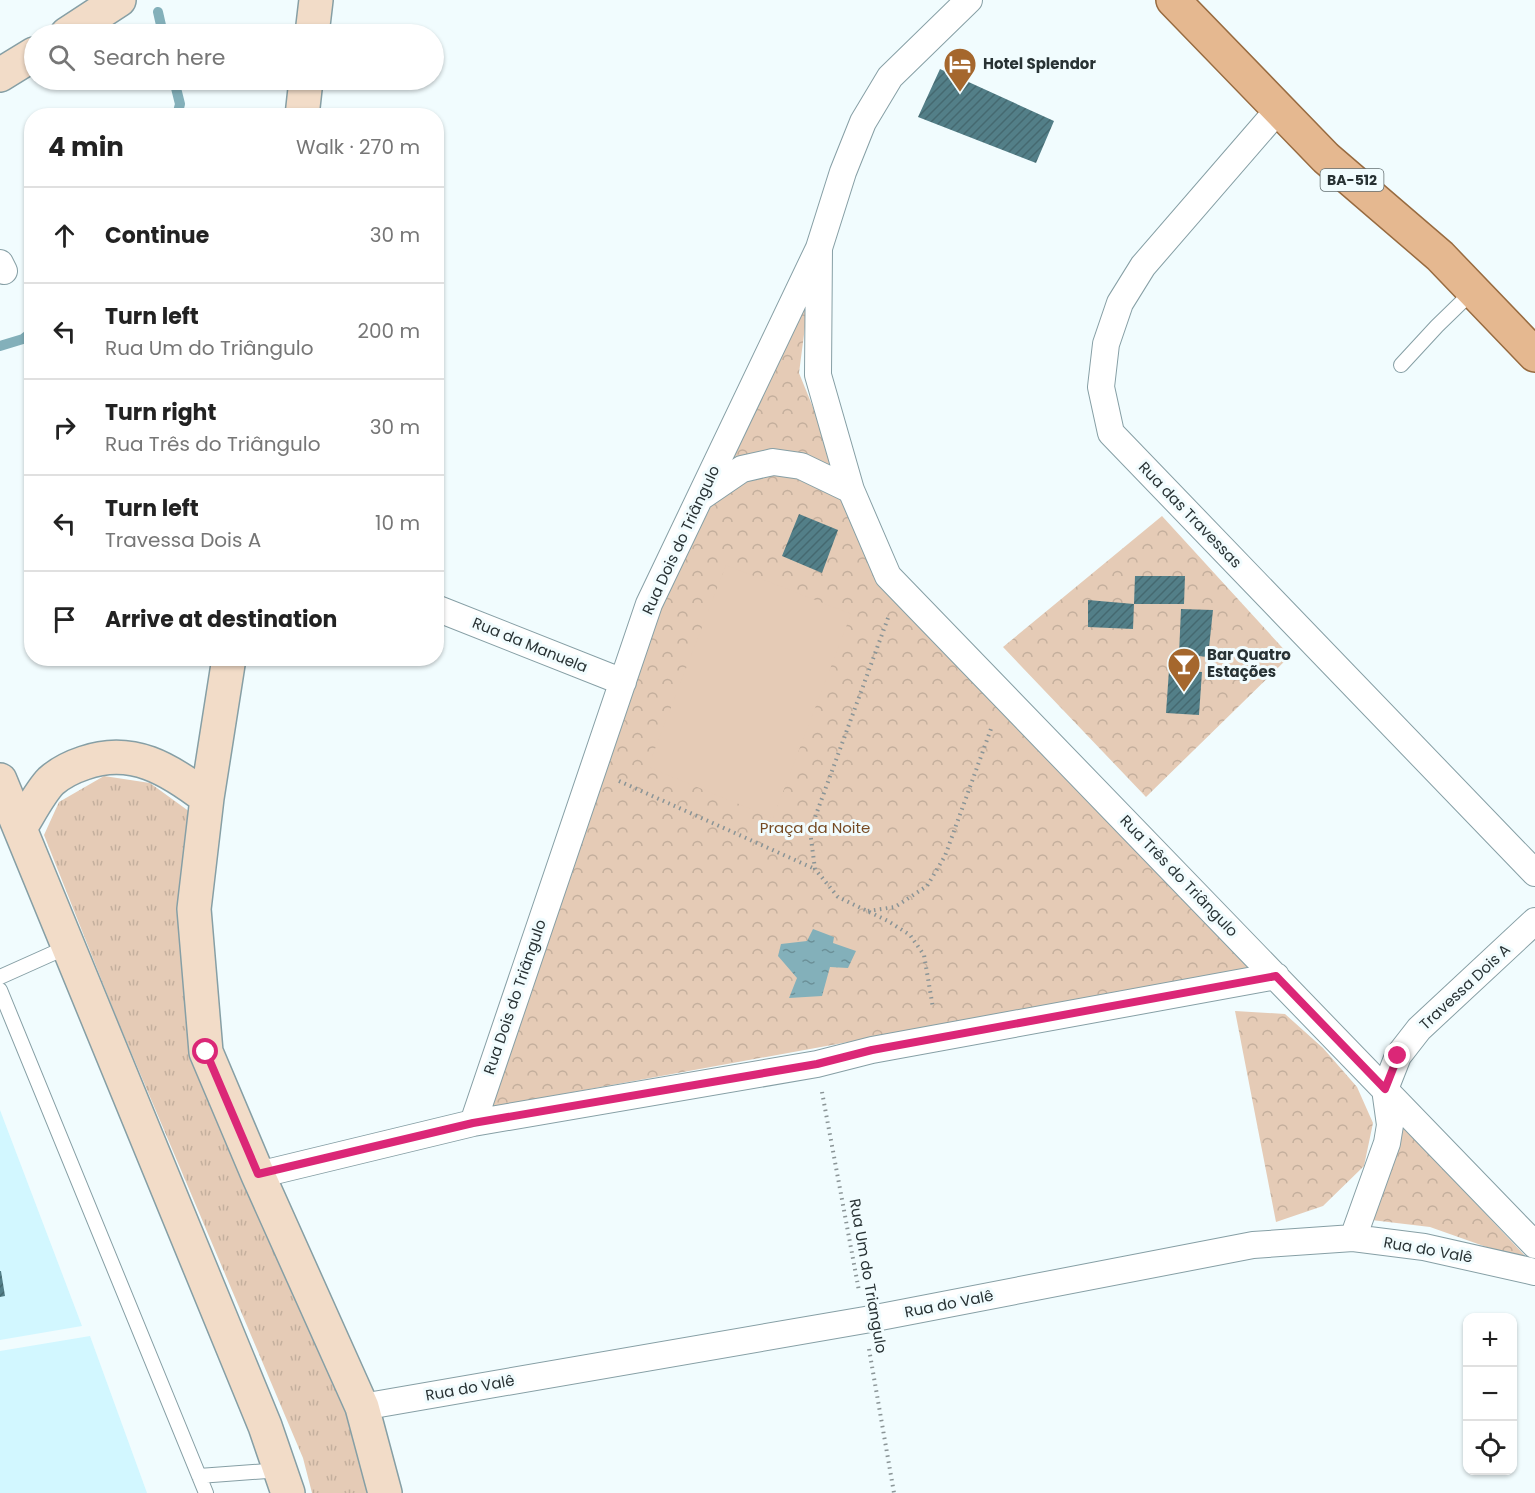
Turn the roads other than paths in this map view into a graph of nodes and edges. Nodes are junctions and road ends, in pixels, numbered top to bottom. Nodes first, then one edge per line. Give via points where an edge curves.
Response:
1 (119, 0) edge
2 (316, 0) edge
3 (969, 0) edge
4 (1173, 0) edge
5 (82, 24) edge
6 (313, 24) edge
7 (24, 60) edge
8 (0, 75) edge
9 (305, 90) edge
10 (303, 108) edge
11 (1278, 110) junction
12 (819, 248) junction
13 (1472, 292) junction
14 (1535, 355) edge
15 (1401, 365) dead end
16 (851, 490) junction
17 (700, 498) junction
18 (444, 611) edge
19 (228, 666) edge
20 (623, 682) junction
21 (0, 773) edge
22 (0, 780) edge
23 (51, 782) junction
24 (207, 798) junction
25 (20, 828) junction
26 (1535, 873) edge
27 (1535, 921) edge
28 (67, 947) junction
29 (1276, 976) junction
30 (0, 977) edge
31 (0, 990) edge
32 (1385, 1089) junction
33 (473, 1123) junction
34 (258, 1174) junction
35 (1353, 1238) junction
36 (1535, 1245) edge
37 (1535, 1272) edge
38 (362, 1407) junction
39 (199, 1476) junction
40 (284, 1482) edge
41 (206, 1493) edge
42 (385, 1493) edge

1 - 5 street
2 - 6 street
3 - 12 street, Rua Dois do Triângulo via 890,77 863,122
4 - 11 main road, BA-512
7 - 8 street
9 - 10 street
11 - 13 main road, BA-512 via 1326,158 1440,256
11 - 26 street, Rua das Travessas via 1143,266 1120,303 1106,344 1101,387 1111,433
12 - 16 street, Rua Três do Triângulo via 818,375
12 - 17 street, Rua Dois do Triângulo
13 - 14 main road, BA-512
13 - 15 lane
16 - 17 street via 801,466 773,462 742,469
16 - 29 street, Rua Três do Triângulo via 888,576
17 - 20 street, Rua Dois do Triângulo via 649,604
18 - 20 street, Rua da Manuela
19 - 24 street
20 - 33 street, Rua Dois do Triângulo
21 - 23 street via 22,780
22 - 25 street
23 - 24 street via 70,768 95,759 121,756 154,764 180,777
23 - 25 street
24 - 34 street via 194,909 206,1052
25 - 28 street
27 - 32 street, Travessa Dois A via 1413,1035 1398,1056
28 - 30 lane
28 - 40 street via 265,1426
29 - 32 street, Rua Três do Triângulo
29 - 33 street via 872,1050 817,1064
31 - 39 lane
32 - 35 street via 1390,1125 1387,1143
32 - 36 street, Rua Três do Triângulo
33 - 34 street
34 - 38 street
35 - 37 street, Rua do Valê via 1424,1247
35 - 38 street, Rua do Valê via 1253,1245 865,1320
38 - 42 street
39 - 40 lane
39 - 41 lane

